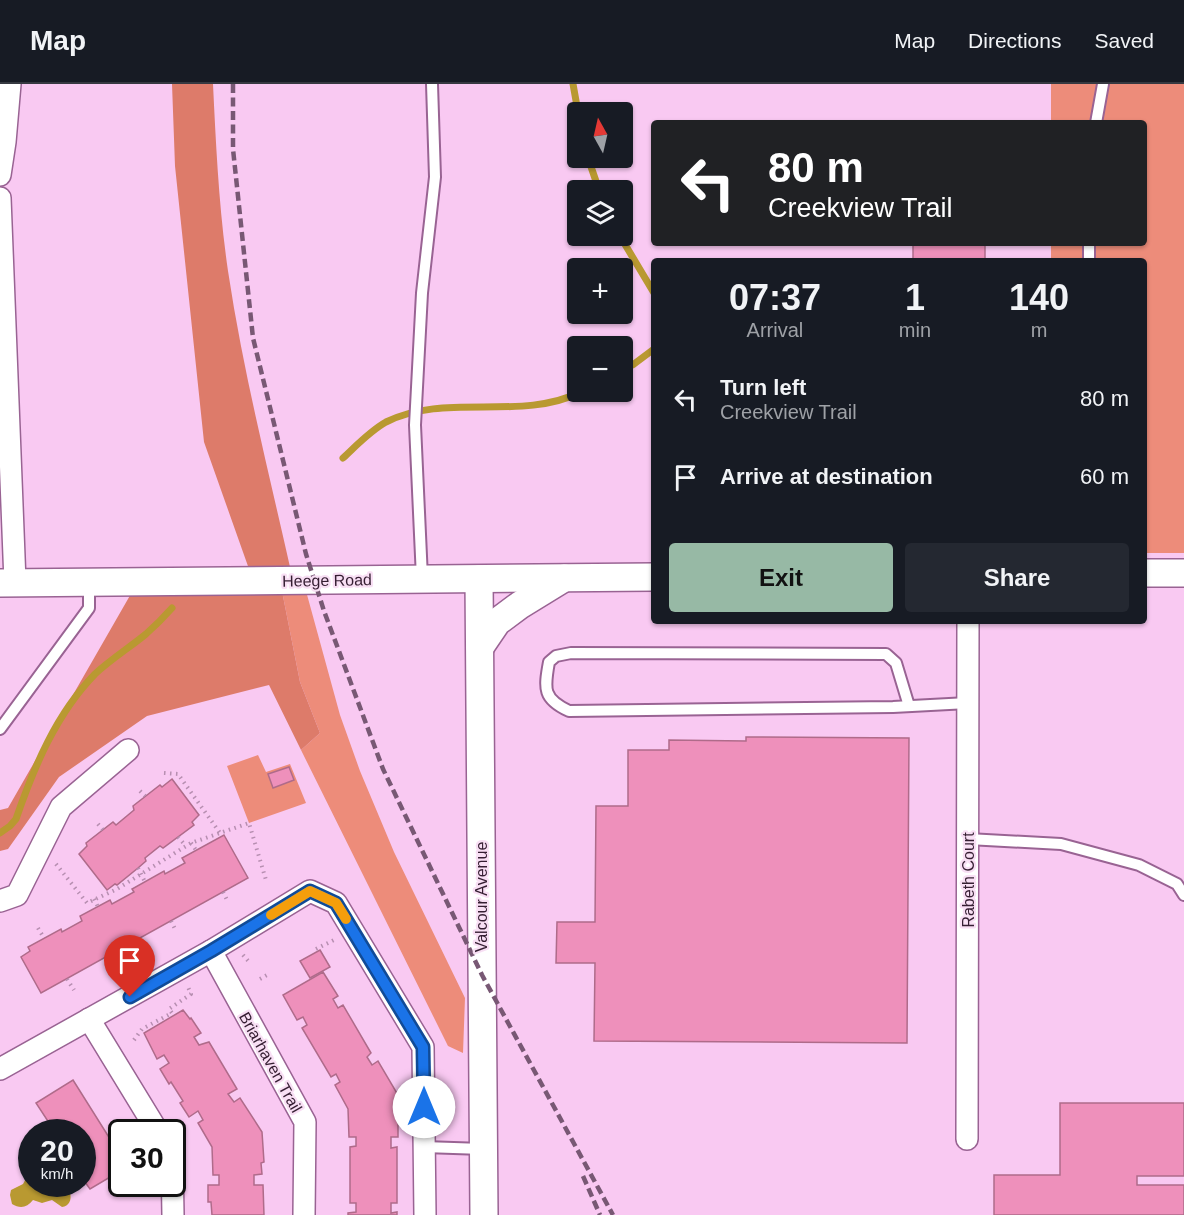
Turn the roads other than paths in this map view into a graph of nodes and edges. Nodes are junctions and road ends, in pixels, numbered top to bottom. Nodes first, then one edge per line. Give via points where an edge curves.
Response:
1 (9, 84) edge
2 (432, 84) edge
3 (1103, 84) edge
4 (1097, 120) edge
5 (0, 175) edge
6 (0, 198) edge
7 (1147, 573) edge
8 (1184, 573) edge
9 (651, 577) edge
10 (564, 578) junction
11 (422, 579) junction
12 (479, 579) junction
13 (89, 582) junction
14 (7, 583) edge
15 (968, 624) edge
16 (480, 647) junction
17 (968, 703) junction
18 (909, 706) junction
19 (0, 729) edge
20 (128, 750) dead end
21 (968, 839) junction
22 (1184, 895) edge
23 (0, 901) edge
24 (211, 951) junction
25 (89, 1019) junction
26 (0, 1069) edge
27 (150, 1119) edge
28 (967, 1139) dead end
29 (424, 1147) junction
30 (483, 1149) junction
31 (173, 1197) edge
32 (173, 1215) edge
33 (304, 1215) edge
34 (425, 1215) edge
35 (484, 1215) edge

1 - 5 street
2 - 11 lane via 435,177 422,293 415,425
3 - 4 lane
6 - 14 street
7 - 8 street
9 - 10 street, Heege Road
10 - 12 street, Heege Road
10 - 16 street via 497,622
11 - 12 street, Heege Road
11 - 13 street, Heege Road
12 - 16 street, Valcour Avenue
13 - 14 street, Heege Road
13 - 19 lane via 89,608
15 - 17 street, Rabeth Court
16 - 30 street, Valcour Avenue
17 - 18 lane
17 - 21 street, Rabeth Court
18 - 18 lane via 570,711 555,704 548,695 546,681 549,662 556,656 571,654 886,654 896,663
20 - 23 street via 61,807 17,895
21 - 22 lane via 1061,844 1139,865 1176,885
21 - 28 street, Rabeth Court
24 - 25 street
24 - 29 street via 310,891 336,903 423,1047
24 - 33 street, Briarhaven Trail via 305,1122
25 - 26 street
25 - 27 street
29 - 30 lane
29 - 34 street
30 - 35 street, Valcour Avenue
31 - 32 street

